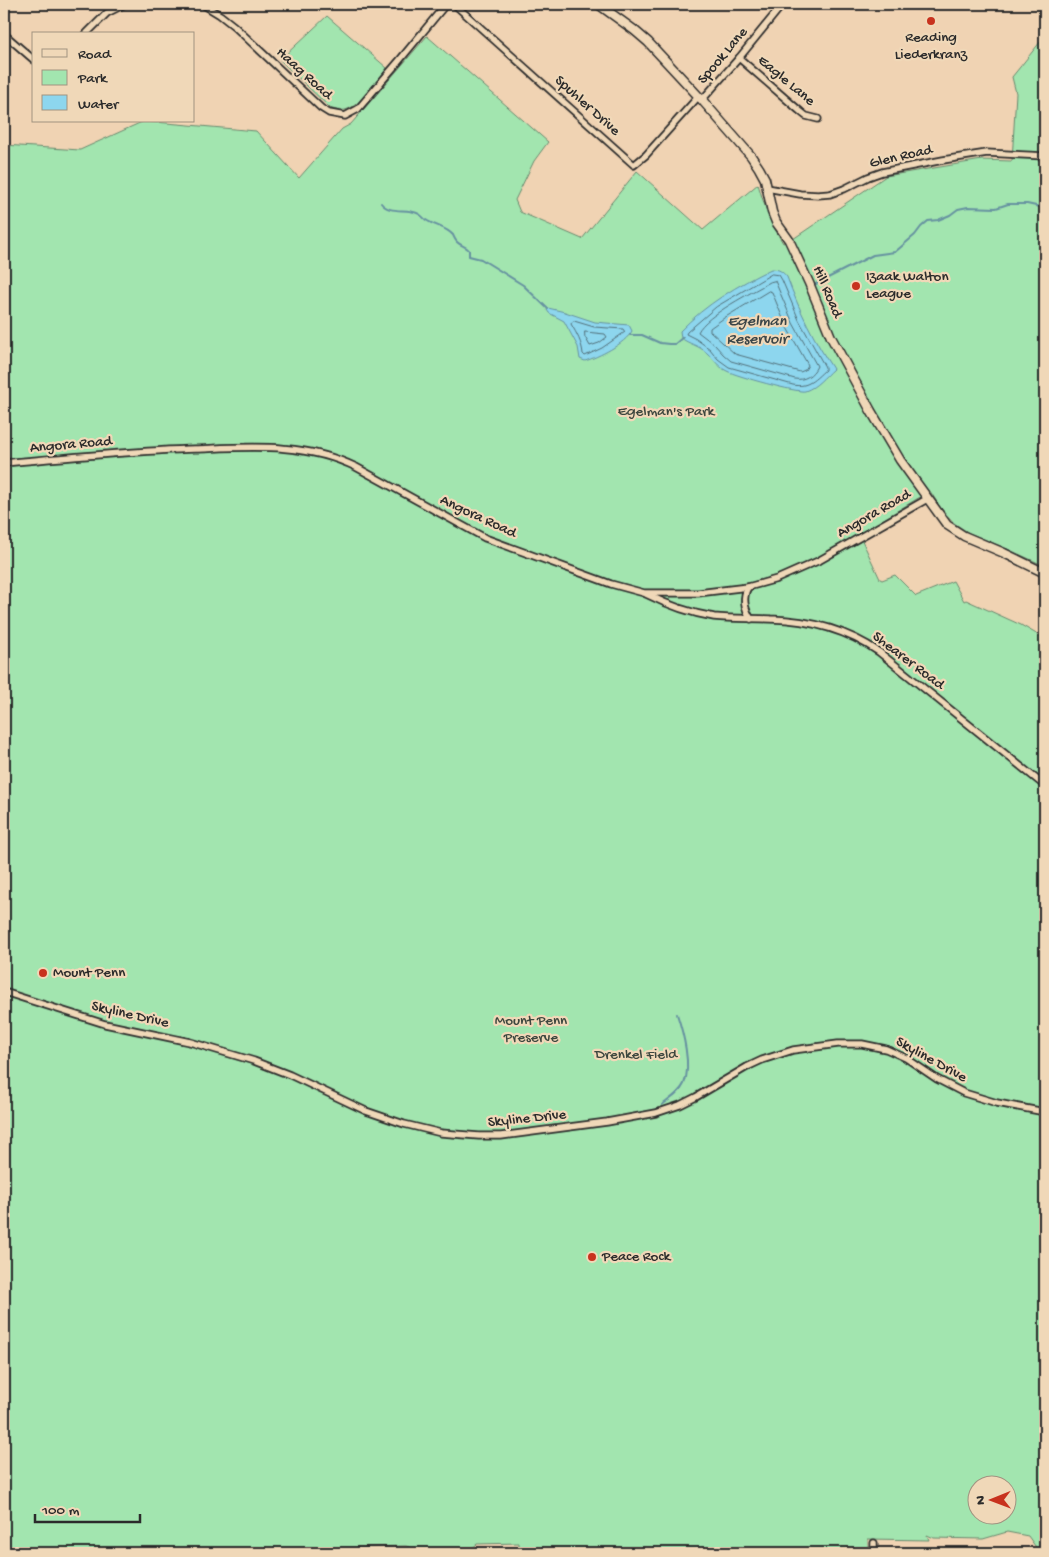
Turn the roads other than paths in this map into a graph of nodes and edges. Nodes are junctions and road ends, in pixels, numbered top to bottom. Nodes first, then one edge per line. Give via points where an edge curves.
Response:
1 (125, 4) edge
2 (202, 4) edge
3 (446, 4) edge
4 (454, 4) edge
5 (598, 4) edge
6 (783, 4) edge
7 (88, 32) edge
8 (4, 34) edge
9 (32, 58) edge
10 (739, 58) junction
11 (700, 98) junction
12 (818, 119) dead end
13 (1045, 156) edge
14 (767, 188) junction
15 (4, 463) edge
16 (927, 499) junction
17 (1045, 573) edge
18 (748, 587) junction
19 (644, 593) junction
20 (751, 619) junction
21 (1045, 786) edge
22 (4, 992) edge
23 (1045, 1112) edge
24 (874, 1543) dead end
25 (874, 1553) edge

1 - 7 street via 107,13
2 - 3 street, Haag Road via 234,26 321,108 345,116 358,109
4 - 11 street, Spuhler Drive via 634,165
5 - 11 street, Hill Road via 648,42
6 - 10 street, Spook Lane
8 - 9 street
10 - 11 street, Spook Lane
10 - 12 street, Eagle Lane via 806,116
11 - 14 street, Hill Road via 751,156
13 - 14 street, Glen Road via 987,153 943,160 882,172 844,189 818,196
14 - 16 street, Hill Road via 776,222 809,283 831,337 870,411
15 - 19 street, Angora Road via 210,448 284,448 315,452 356,467 485,538
16 - 17 street, Hill Road via 947,525 958,533
16 - 18 street, Angora Road via 812,564
18 - 19 street, Angora Road via 698,594
18 - 20 street via 744,599
19 - 20 street, Shearer Road via 682,610
20 - 21 street, Shearer Road via 803,621 857,639 879,652
22 - 23 street, Skyline Drive via 105,1024 190,1042 254,1061 366,1111 441,1133 501,1136 638,1117 680,1105 762,1060 805,1048 852,1044 896,1053 964,1093
24 - 25 street

